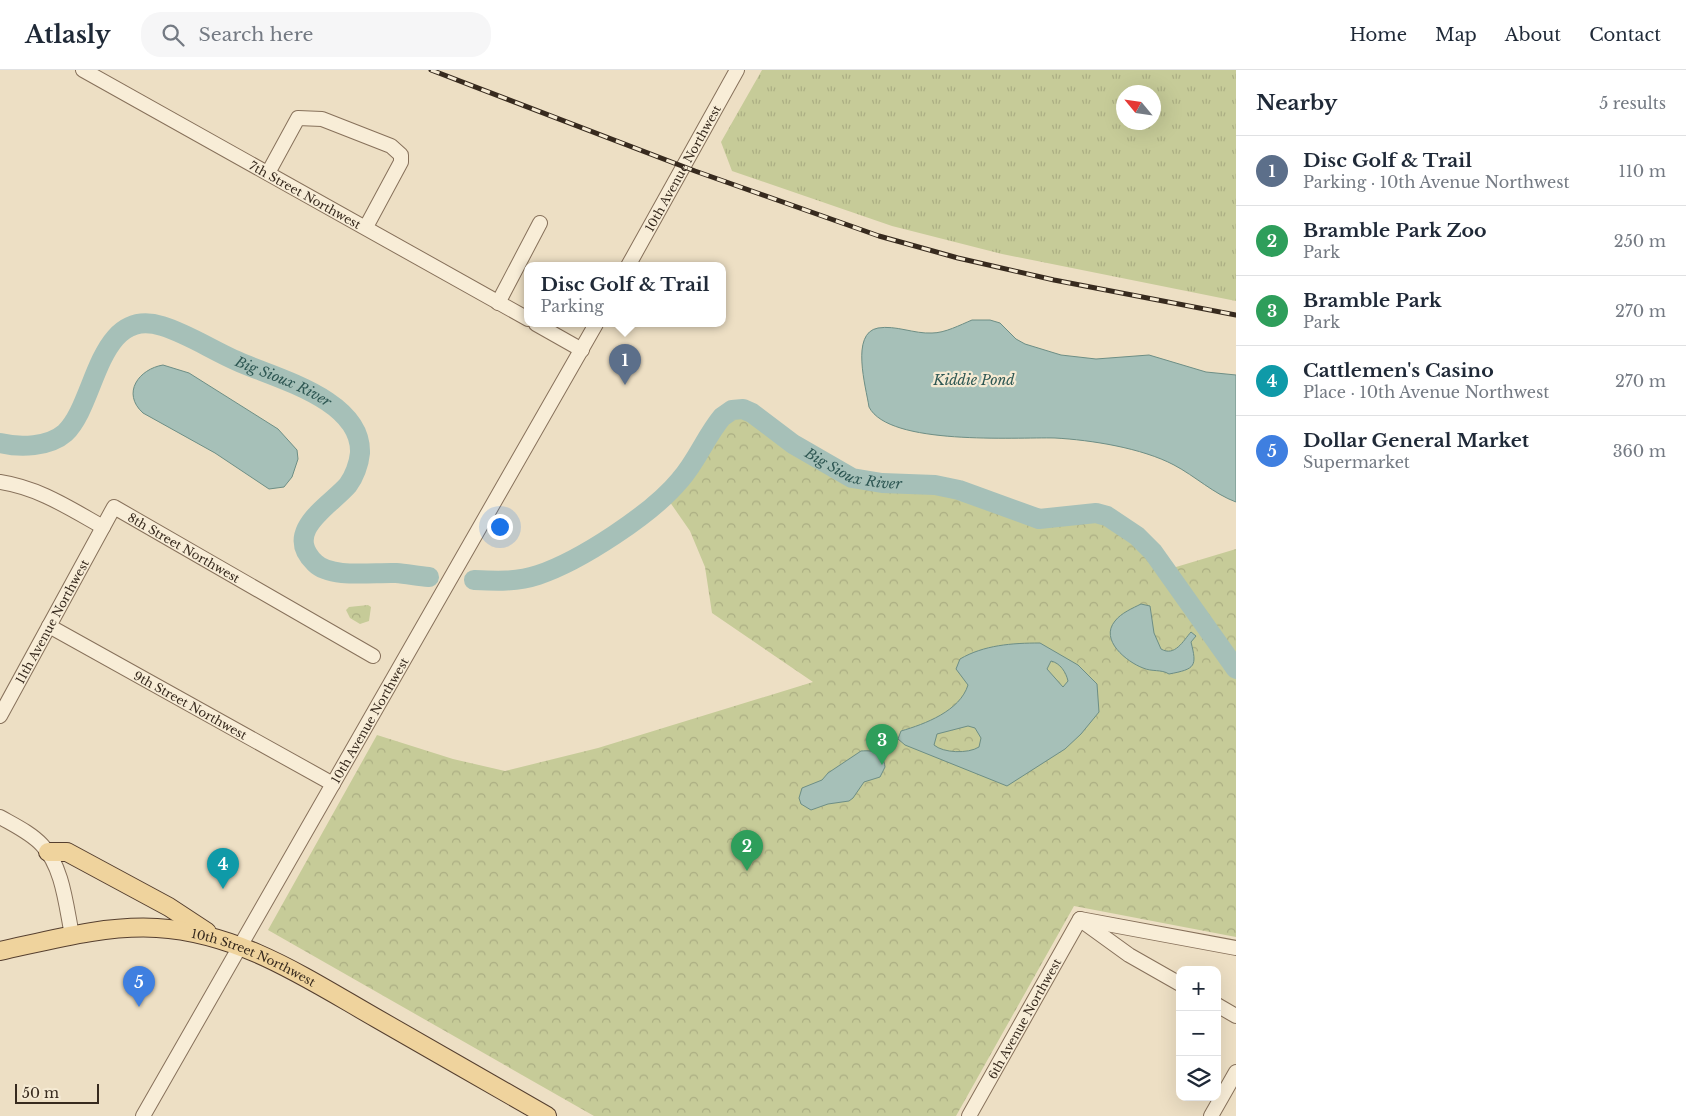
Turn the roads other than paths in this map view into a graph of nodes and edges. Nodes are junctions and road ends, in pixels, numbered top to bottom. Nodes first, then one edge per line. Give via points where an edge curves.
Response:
1 (84, 70) edge
2 (737, 70) edge
3 (268, 173) junction
4 (540, 223) dead end
5 (366, 227) junction
6 (630, 262) edge
7 (498, 303) junction
8 (524, 317) edge
9 (541, 327) edge
10 (594, 327) edge
11 (582, 350) junction
12 (0, 482) edge
13 (103, 527) junction
14 (49, 626) junction
15 (372, 656) dead end
16 (0, 716) edge
17 (333, 784) junction
18 (0, 817) edge
19 (48, 852) junction
20 (1080, 919) junction
21 (72, 935) junction
22 (216, 938) junction
23 (240, 945) junction
24 (1236, 948) edge
25 (0, 951) edge
26 (1176, 982) edge
27 (1221, 1007) edge
28 (1236, 1016) edge
29 (1236, 1072) edge
30 (972, 1115) edge
31 (142, 1116) edge
32 (547, 1116) edge
33 (1211, 1116) edge

1 - 3 street, 7th Street Northwest
2 - 6 street, 10th Avenue Northwest
3 - 5 street, 7th Street Northwest
3 - 5 street via 298,118 322,119 391,146 401,155 401,162
4 - 7 street
5 - 7 street, 7th Street Northwest
7 - 8 street, 7th Street Northwest
9 - 11 street
10 - 11 street, 10th Avenue Northwest
11 - 17 street, 10th Avenue Northwest
12 - 13 street via 39,491
13 - 14 street, 11th Avenue Northwest
13 - 15 street, 8th Street Northwest via 114,507
14 - 16 street, 11th Avenue Northwest
14 - 17 street, 9th Street Northwest
17 - 23 street, 10th Avenue Northwest
18 - 19 street via 32,836
19 - 21 street via 62,889
19 - 22 main road via 67,852 169,906
20 - 24 street
20 - 26 street via 1129,956
20 - 30 street, 6th Avenue Northwest
21 - 22 main road, 10th Street Northwest via 156,928
21 - 25 main road, 10th Street Northwest
22 - 23 main road, 10th Street Northwest
23 - 31 street, 10th Avenue Northwest
23 - 32 main road, 10th Street Northwest via 289,969
27 - 28 street
29 - 33 street

